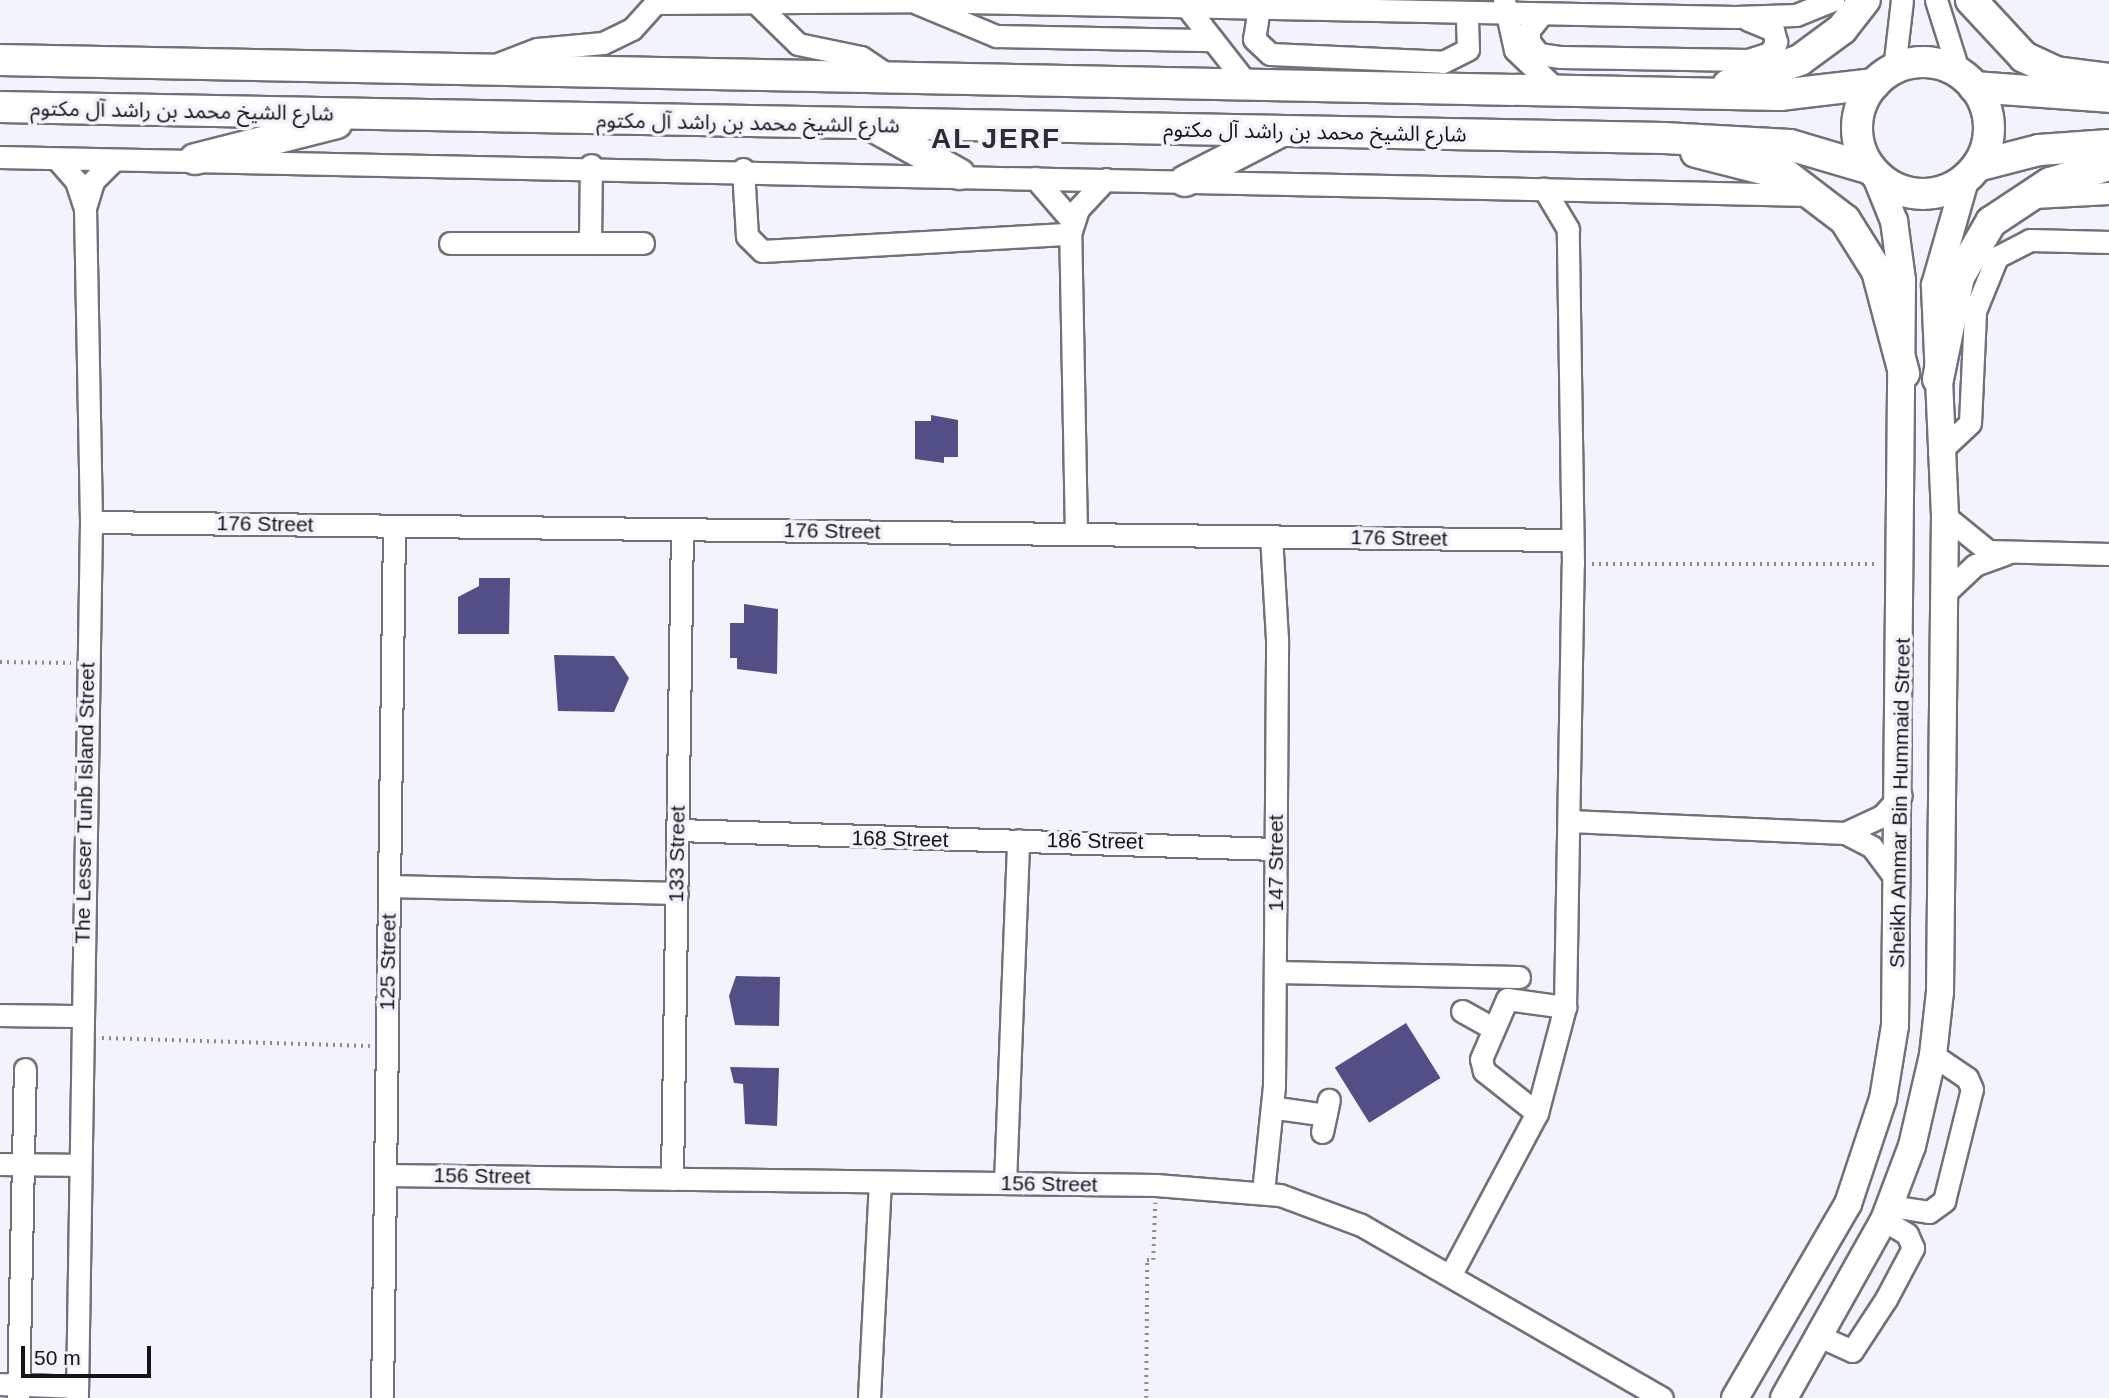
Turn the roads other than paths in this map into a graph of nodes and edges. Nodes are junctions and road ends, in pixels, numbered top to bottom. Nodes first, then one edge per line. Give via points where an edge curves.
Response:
1 (1833, 0) edge
2 (1865, 0) edge
3 (1902, 0) edge
4 (1936, 0) edge
5 (1971, 0) edge
6 (806, 1) edge
7 (914, 1) edge
8 (657, 2) edge
9 (754, 2) edge
10 (1059, 2) edge
11 (1187, 7) junction
12 (1259, 8) junction
13 (1504, 8) edge
14 (1467, 13) junction
15 (1541, 15) junction
16 (1735, 17) junction
17 (1213, 40) junction
18 (0, 60) edge
19 (490, 67) junction
20 (885, 73) junction
21 (1884, 77) junction
22 (2109, 79) edge
23 (1244, 80) junction
24 (1966, 80) junction
25 (1553, 86) junction
26 (1700, 93) junction
27 (2109, 97) edge
28 (0, 107) edge
29 (358, 114) junction
30 (872, 127) junction
31 (1283, 131) junction
32 (1664, 138) junction
33 (2109, 145) edge
34 (0, 157) edge
35 (57, 159) junction
36 (195, 159) junction
37 (113, 161) junction
38 (591, 165) junction
39 (2109, 165) edge
40 (743, 169) junction
41 (1873, 172) junction
42 (1972, 172) junction
43 (959, 174) junction
44 (1035, 178) junction
45 (1106, 179) junction
46 (1185, 181) junction
47 (1544, 189) junction
48 (1598, 191) junction
49 (2109, 193) edge
50 (1820, 197) junction
51 (2022, 198) junction
52 (85, 208) junction
53 (1071, 227) junction
54 (1568, 229) junction
55 (2109, 242) edge
56 (450, 243) dead end
57 (590, 243) junction
58 (643, 243) dead end
59 (1904, 373) junction
60 (1938, 379) junction
61 (1939, 452) junction
62 (1945, 516) junction
63 (91, 522) junction
64 (394, 526) junction
65 (682, 529) junction
66 (1069, 534) junction
67 (1278, 537) junction
68 (1572, 540) junction
69 (2008, 554) junction
70 (2109, 554) edge
71 (1943, 595) junction
72 (1900, 795) junction
73 (1569, 828) junction
74 (1845, 833) junction
75 (677, 838) junction
76 (1012, 840) junction
77 (1276, 841) junction
78 (1899, 884) junction
79 (389, 886) junction
80 (677, 893) junction
81 (1275, 972) junction
82 (1519, 977) dead end
83 (1565, 1007) junction
84 (1462, 1011) dead end
85 (0, 1015) edge
86 (82, 1016) junction
87 (1493, 1028) junction
88 (1933, 1055) junction
89 (24, 1069) dead end
90 (1274, 1086) junction
91 (1277, 1108) junction
92 (1537, 1113) junction
93 (1326, 1115) dead end
94 (0, 1164) edge
95 (23, 1164) junction
96 (80, 1165) junction
97 (385, 1175) junction
98 (672, 1179) junction
99 (874, 1182) junction
100 (1012, 1183) junction
101 (1271, 1194) junction
102 (1888, 1213) junction
103 (1451, 1274) junction
104 (1821, 1337) junction
105 (12, 1389) edge
106 (77, 1392) edge
107 (382, 1398) edge
108 (869, 1398) edge
109 (1662, 1398) edge
110 (1735, 1398) edge
111 (1784, 1398) edge

1 - 16 street via 1796,15
2 - 26 highway via 1842,29 1800,60
3 - 21 street
4 - 24 street
5 - 22 highway via 2024,57 2056,72
6 - 7 street
6 - 9 street
7 - 10 street
7 - 17 street via 996,36
8 - 9 street
8 - 19 street via 632,29 603,43 537,49
9 - 20 street via 798,44 861,57
10 - 11 street
11 - 12 street
11 - 17 street
12 - 14 street
12 - 14 street via 1254,39 1270,54 1443,62 1468,49
13 - 14 street
13 - 15 street
13 - 25 street via 1515,50
15 - 16 street
15 - 16 street via 1528,37 1545,56 1748,60 1770,53 1776,42 1773,30
17 - 23 street
18 - 19 highway
19 - 20 highway
20 - 23 highway
21 - 24 highway via 1927,63
21 - 26 highway via 1805,94
21 - 41 highway via 1857,127
23 - 25 highway
24 - 27 highway
24 - 42 highway via 1989,126
25 - 26 highway
28 - 29 highway, شارع الشيخ محمد بن راشد آل مكتوم
29 - 30 highway, شارع الشيخ محمد بن راشد آل مكتوم
29 - 36 highway
30 - 31 highway, شارع الشيخ محمد بن راشد آل مكتوم
30 - 43 highway
31 - 32 highway, شارع الشيخ محمد بن راشد آل مكتوم
31 - 46 highway
32 - 41 highway, شارع الشيخ محمد بن راشد آل مكتوم via 1790,145
32 - 50 highway via 1786,175
33 - 42 highway via 2039,150
34 - 35 street
35 - 37 street
35 - 52 street, The Lesser Tunb Island Street via 76,181
36 - 37 street
36 - 38 street
37 - 52 street, The Lesser Tunb Island Street via 93,181
38 - 40 street
38 - 57 street
39 - 51 highway
40 - 43 street
40 - 53 street via 747,236 762,251
41 - 42 highway via 1920,194
41 - 59 main road, Sheikh Ammar Bin Hummaid Street via 1901,259
42 - 60 main road, Sheikh Ammar Bin Hummaid Street via 1937,264
43 - 44 street
44 - 45 street
44 - 53 street
45 - 46 street
45 - 53 street
46 - 47 street
47 - 48 street
47 - 54 street
48 - 50 street via 1763,189
48 - 54 street via 1578,206
49 - 51 street
50 - 59 highway via 1857,236 1877,271
51 - 60 highway via 1992,222 1959,277
52 - 63 street, The Lesser Tunb Island Street
53 - 66 street
54 - 68 street
55 - 61 street via 2030,240 1997,257 1975,311 1970,423
56 - 57 street
57 - 58 street
59 - 72 main road, Sheikh Ammar Bin Hummaid Street
60 - 61 main road, Sheikh Ammar Bin Hummaid Street
61 - 62 main road, Sheikh Ammar Bin Hummaid Street
62 - 69 street via 1975,545
62 - 71 main road, Sheikh Ammar Bin Hummaid Street
63 - 64 street, 176 Street
63 - 86 street, The Lesser Tunb Island Street
64 - 65 street, 176 Street
64 - 79 street, 125 Street
65 - 66 street, 176 Street
65 - 75 street, 133 Street
66 - 67 street, 176 Street
67 - 68 street, 176 Street
67 - 77 street, 147 Street
68 - 73 street
69 - 70 street
69 - 71 street via 1975,565
71 - 88 main road, Sheikh Ammar Bin Hummaid Street via 1940,992
72 - 74 street via 1882,816
72 - 78 main road, Sheikh Ammar Bin Hummaid Street
73 - 74 street
73 - 83 street
74 - 78 street via 1872,847
75 - 76 street, 168 Street
75 - 80 street, 133 Street
76 - 77 street, 186 Street
76 - 100 street
77 - 81 street, 147 Street
78 - 110 main road, Sheikh Ammar Bin Hummaid Street via 1895,1026 1873,1134 1832,1237
79 - 80 street
79 - 97 street, 125 Street
80 - 98 street, 133 Street
81 - 82 street
81 - 90 street, 147 Street
83 - 87 street via 1510,998
83 - 92 street
84 - 87 street
85 - 86 street
86 - 96 street, The Lesser Tunb Island Street
87 - 92 street via 1482,1068
88 - 102 main road, Sheikh Ammar Bin Hummaid Street
88 - 102 street via 1968,1078 1972,1089 1944,1201 1929,1212
89 - 95 street
90 - 91 street, 147 Street
90 - 101 street, 147 Street
91 - 93 street
91 - 101 street, 147 Street
92 - 103 street
94 - 95 street
95 - 96 street
95 - 105 street
96 - 106 street, The Lesser Tunb Island Street
97 - 98 street, 156 Street
97 - 107 street, 125 Street
98 - 99 street, 156 Street
99 - 100 street, 156 Street
99 - 108 street
100 - 101 street, 156 Street via 1156,1185
101 - 103 street, 156 Street via 1360,1225
102 - 104 main road, Sheikh Ammar Bin Hummaid Street
102 - 104 street via 1913,1248 1886,1299 1852,1351
103 - 109 street, 156 Street
104 - 111 main road, Sheikh Ammar Bin Hummaid Street
105 - 106 street

